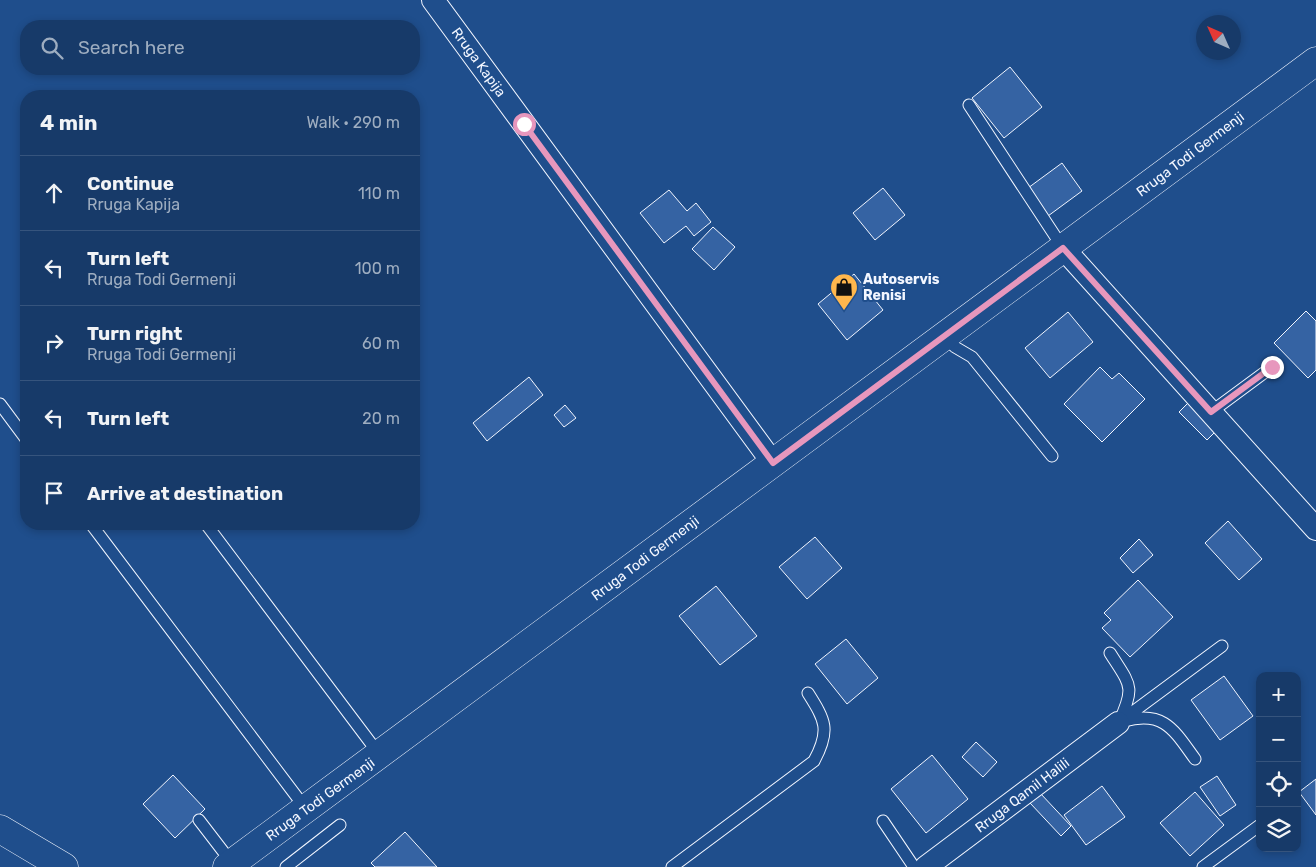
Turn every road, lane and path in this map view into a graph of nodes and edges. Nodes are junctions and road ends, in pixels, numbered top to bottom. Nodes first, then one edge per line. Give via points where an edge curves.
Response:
1 (433, 0) edge
2 (1316, 61) edge
3 (969, 105) dead end
4 (1063, 248) junction
5 (944, 336) junction
6 (1272, 367) dead end
7 (0, 404) edge
8 (1211, 412) junction
9 (20, 431) edge
10 (1052, 456) dead end
11 (773, 463) junction
12 (1316, 529) edge
13 (96, 530) edge
14 (211, 530) edge
15 (1222, 646) dead end
16 (1110, 653) dead end
17 (808, 692) dead end
18 (1118, 723) junction
19 (379, 754) junction
20 (1195, 758) dead end
21 (306, 808) junction
22 (200, 820) dead end
23 (883, 821) dead end
24 (340, 825) dead end
25 (1256, 828) edge
26 (0, 830) edge
27 (230, 865) edge
28 (64, 867) edge
29 (286, 867) edge
30 (672, 867) edge
31 (914, 867) edge
32 (926, 867) edge
33 (1203, 867) edge

1 - 11 street, Rruga Kapija
2 - 4 street, Rruga Todi Germenji
3 - 4 lane
4 - 5 street, Rruga Todi Germenji
4 - 8 street
5 - 10 lane via 972,357
5 - 11 street, Rruga Todi Germenji
6 - 8 lane
7 - 9 lane
8 - 12 street
11 - 19 street, Rruga Todi Germenji
13 - 21 lane
14 - 19 lane
15 - 18 lane
16 - 18 lane via 1127,680 1130,698
17 - 30 lane via 823,717 824,735 814,761
18 - 20 lane via 1142,716 1169,724
18 - 32 street, Rruga Qamil Halili
19 - 21 street, Rruga Todi Germenji
21 - 27 street, Rruga Todi Germenji
22 - 27 lane
23 - 31 lane
24 - 29 lane
25 - 33 lane
26 - 28 street

